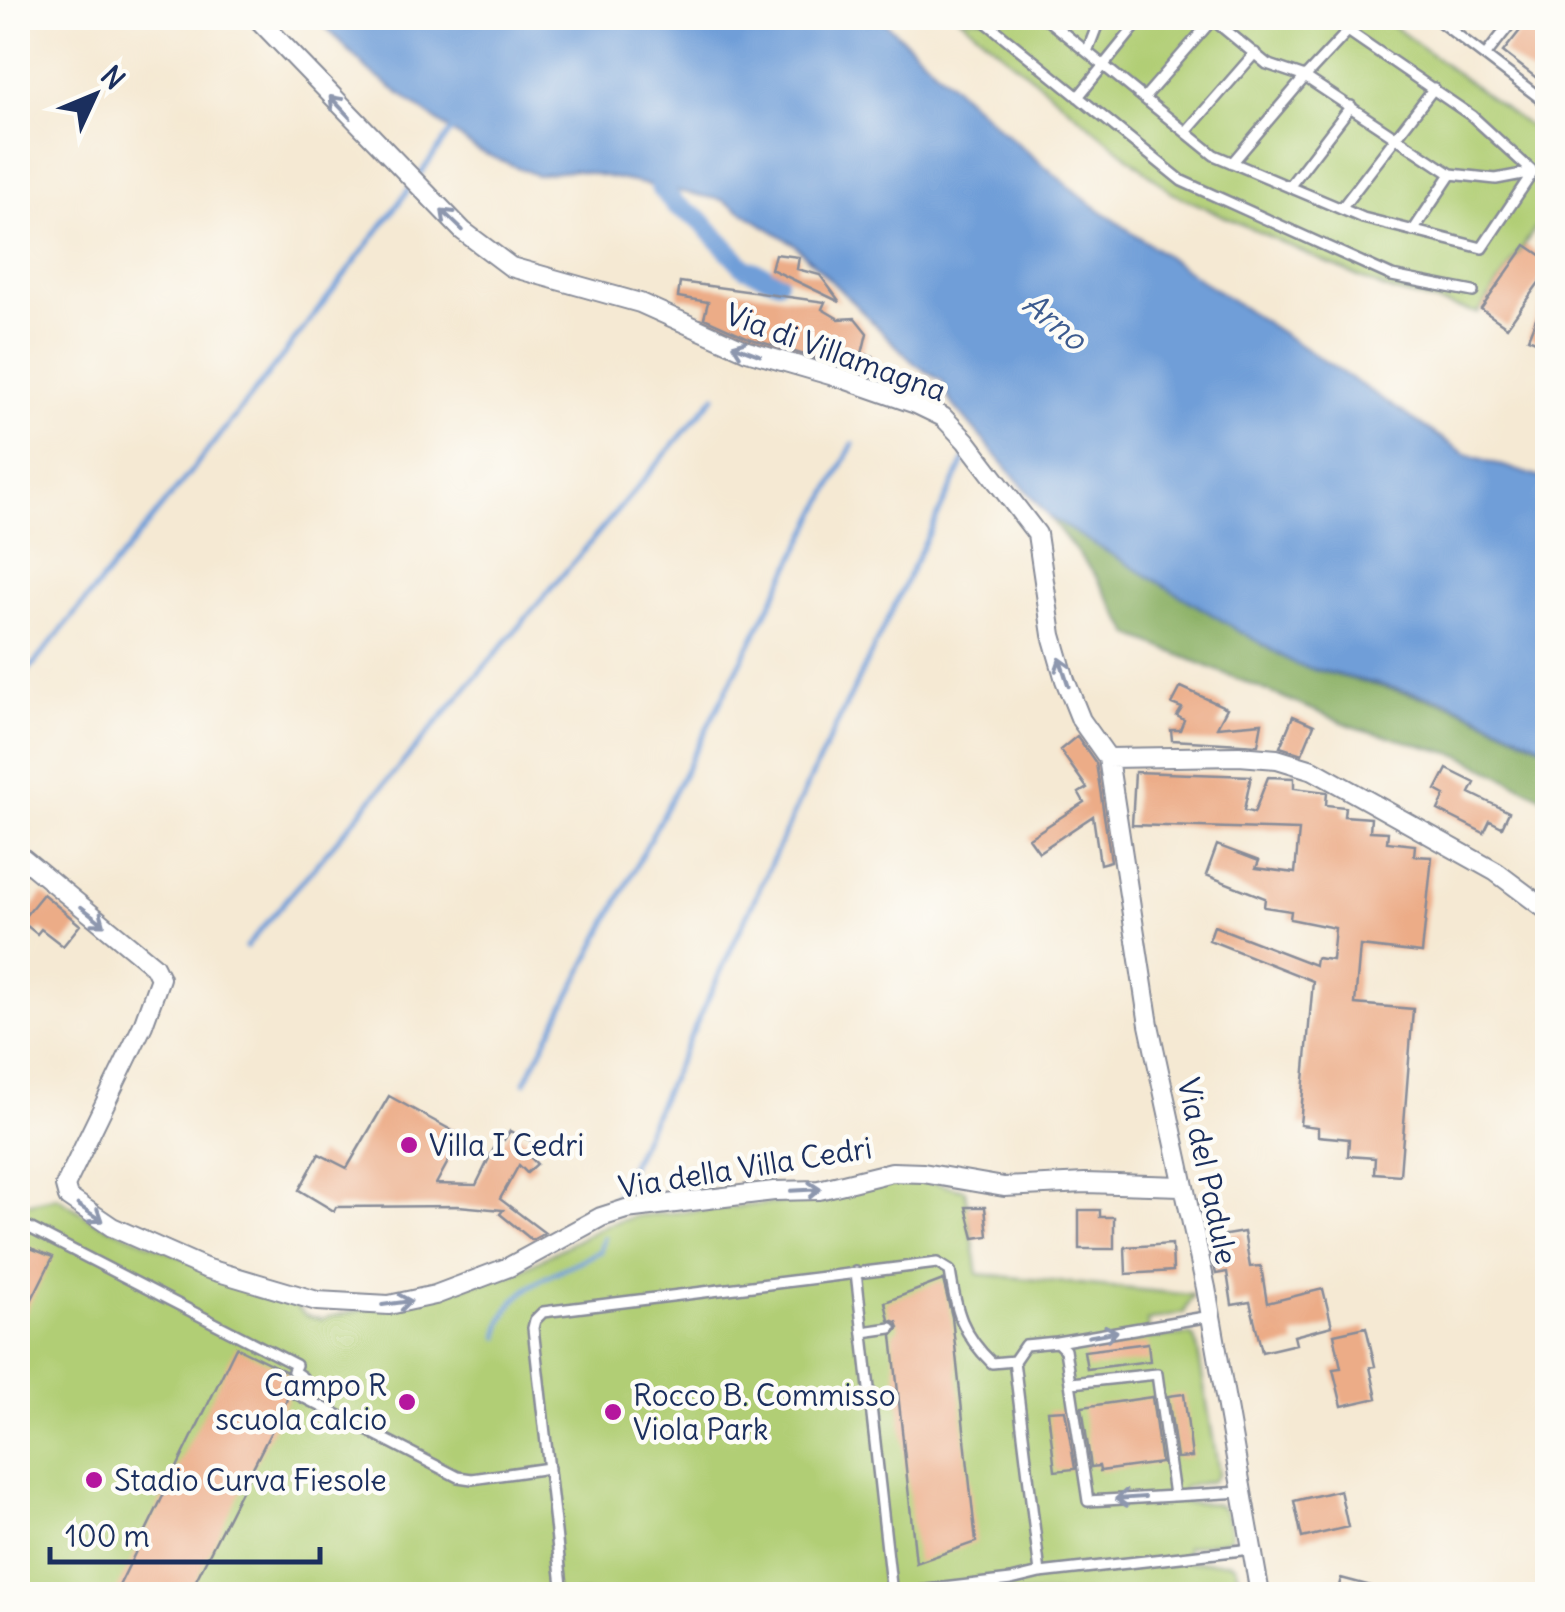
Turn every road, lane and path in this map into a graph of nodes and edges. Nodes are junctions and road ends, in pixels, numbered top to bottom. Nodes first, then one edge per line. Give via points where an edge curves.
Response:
1 (257, 18) edge
2 (981, 18) edge
3 (1046, 18) edge
4 (1100, 18) edge
5 (1142, 18) edge
6 (1212, 18) edge
7 (1435, 18) edge
8 (1458, 18) edge
9 (1515, 18) edge
10 (1450, 29) junction
11 (1087, 52) junction
12 (1255, 53) junction
13 (1485, 56) junction
14 (1104, 64) junction
15 (1305, 78) junction
16 (1434, 88) junction
17 (1078, 96) junction
18 (1144, 98) junction
19 (1548, 104) edge
20 (1351, 106) junction
21 (1186, 132) junction
22 (1397, 136) junction
23 (1232, 163) junction
24 (1533, 172) junction
25 (1451, 174) junction
26 (1289, 187) junction
27 (1341, 209) junction
28 (1413, 231) junction
29 (1473, 292) dead end
30 (1108, 758) junction
31 (18, 854) edge
32 (1548, 911) edge
33 (1181, 1186) junction
34 (18, 1222) edge
35 (856, 1272) junction
36 (1210, 1316) junction
37 (890, 1328) dead end
38 (862, 1332) junction
39 (1057, 1342) junction
40 (1014, 1362) junction
41 (1071, 1382) junction
42 (549, 1468) junction
43 (1242, 1492) junction
44 (1174, 1496) junction
45 (1252, 1548) junction
46 (1040, 1573) junction
47 (563, 1594) edge
48 (892, 1594) edge
49 (1260, 1594) edge

30 -> 1 street, Via di Villamagna via 1081,720 1066,680 1037,534 942,416 747,351 640,303 511,267 463,231
2 - 17 lane
3 - 11 lane
4 - 11 lane
5 - 14 lane
6 - 12 lane
6 - 18 lane
7 - 10 lane
8 - 10 lane
9 - 13 lane
10 - 13 lane
11 - 14 lane
12 - 15 lane
12 - 21 lane
13 - 19 lane
14 - 17 lane
14 - 18 lane
15 - 16 lane via 1348,31
15 - 20 lane
15 - 23 lane
16 - 22 lane
16 - 24 lane
17 - 29 lane via 1182,180 1392,276
18 - 21 lane
20 - 22 lane
20 - 26 lane
21 - 23 lane
22 - 25 lane
22 - 27 lane
23 - 26 lane
24 - 25 lane via 1496,178
24 - 28 lane via 1482,248
25 - 28 lane
26 - 27 lane
27 - 28 lane
30 - 32 street via 1238,756 1313,770 1496,872
30 - 33 street, Via del Padule
31 -> 33 street, Via della Villa Cedri via 154,966 160,978 65,1186 68,1197 112,1227 290,1296 389,1305 435,1296 626,1209 820,1190 892,1172 1004,1188
33 - 36 street, Via del Padule
34 - 42 lane via 296,1365 302,1378 295,1393 458,1477
35 - 38 lane
35 - 40 lane via 943,1265 956,1314 981,1353 992,1363
35 - 42 lane via 543,1312 533,1328
39 -> 36 lane
36 - 43 street, Via del Padule
37 - 38 lane
38 - 48 lane
39 - 40 lane via 1025,1345
39 - 41 lane
40 - 46 lane
44 -> 41 lane via 1088,1501
41 - 44 lane via 1157,1374
42 - 47 lane
43 - 44 lane
43 - 45 street, Via del Padule
45 - 46 lane
45 - 49 street, Via del Padule
46 - 48 lane

